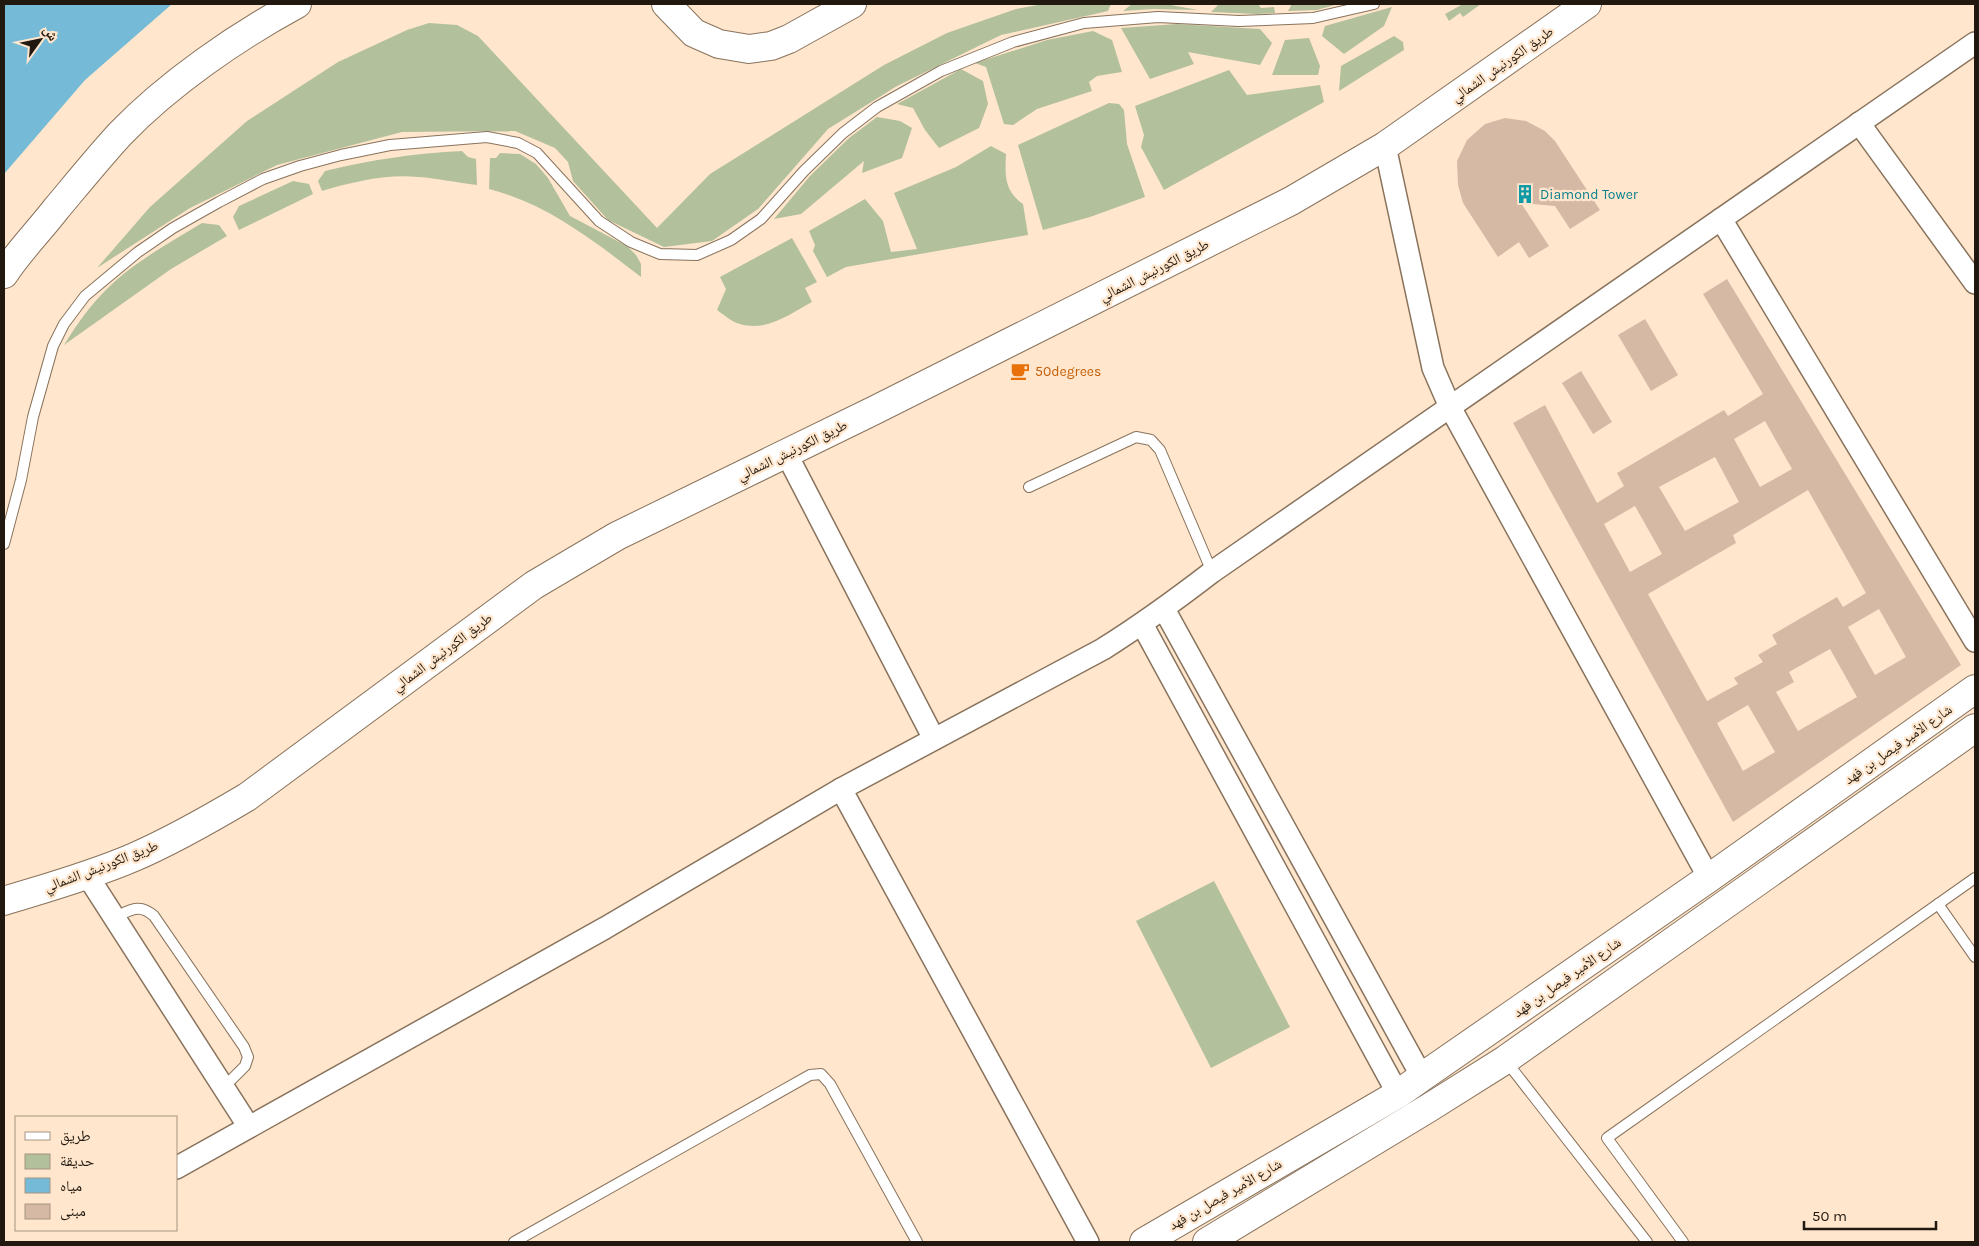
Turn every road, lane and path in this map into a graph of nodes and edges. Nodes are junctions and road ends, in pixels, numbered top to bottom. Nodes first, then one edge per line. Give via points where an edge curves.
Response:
1 (297, 4) edge
2 (666, 4) edge
3 (852, 4) edge
4 (1374, 4) edge
5 (1587, 4) edge
6 (1975, 43) edge
7 (1859, 124) junction
8 (1385, 146) junction
9 (1721, 219) junction
10 (4, 274) edge
11 (1975, 283) edge
12 (1450, 408) junction
13 (786, 453) junction
14 (1029, 487) dead end
15 (4, 544) edge
16 (1212, 572) junction
17 (1164, 609) junction
18 (1142, 624) junction
19 (1975, 641) edge
20 (1975, 689) edge
21 (1975, 728) edge
22 (934, 739) junction
23 (841, 789) junction
24 (87, 875) junction
25 (1709, 878) junction
26 (1975, 878) edge
27 (4, 901) edge
28 (1938, 904) junction
29 (113, 918) junction
30 (1975, 957) edge
31 (1505, 1060) junction
32 (1422, 1077) junction
33 (224, 1087) junction
34 (1398, 1094) junction
35 (249, 1126) junction
36 (178, 1167) edge
37 (532, 1238) edge
38 (514, 1242) edge
39 (917, 1242) edge
40 (1088, 1242) edge
41 (1144, 1242) edge
42 (1207, 1242) edge
43 (1647, 1242) edge
44 (1683, 1242) edge

1 - 10 main road via 220,51 154,102 95,162
2 - 3 main road via 694,33 719,44 749,49 789,39
4 - 15 lane via 1313,18 1239,21 1158,17 1084,23 1013,42 941,71 877,107 843,133 761,219 731,240 697,255 660,254 631,242 599,221 537,153 518,143 487,137 390,145 341,155 263,179 172,228 138,252 85,296 64,324 53,346 35,408
5 - 8 main road, طريق الكورنيش الشمالي
6 - 7 street
7 - 9 street
7 - 11 street
8 - 12 street via 1434,368
8 - 13 main road, طريق الكورنيش الشمالي via 1291,201
9 - 12 street
9 - 19 street
12 - 16 street
12 - 25 street
13 - 22 street
13 - 24 main road, طريق الكورنيش الشمالي via 617,536 568,564 534,585 247,797 131,859
14 - 16 lane via 1136,437 1151,440 1160,450
16 - 17 street
17 - 18 street
17 - 32 street
18 - 22 street via 1103,649
18 - 34 street
20 - 25 main road, شارع الأمير فيصل بن فهد
21 - 31 main road
22 - 23 street
23 - 35 street via 605,928
23 - 40 street
24 - 27 main road, طريق الكورنيش الشمالي
24 - 29 street
25 - 32 main road, شارع الأمير فيصل بن فهد
26 - 28 lane
28 - 30 lane
28 - 44 lane via 1607,1138
29 - 33 street
29 - 33 lane via 136,908 146,909 154,916 244,1047 248,1058 245,1066
31 - 42 main road
31 - 43 lane
32 - 34 main road, شارع الأمير فيصل بن فهد
33 - 35 street
34 - 41 main road, شارع الأمير فيصل بن فهد
35 - 36 street
37 - 38 lane
37 - 39 lane via 810,1075 821,1074 830,1084

